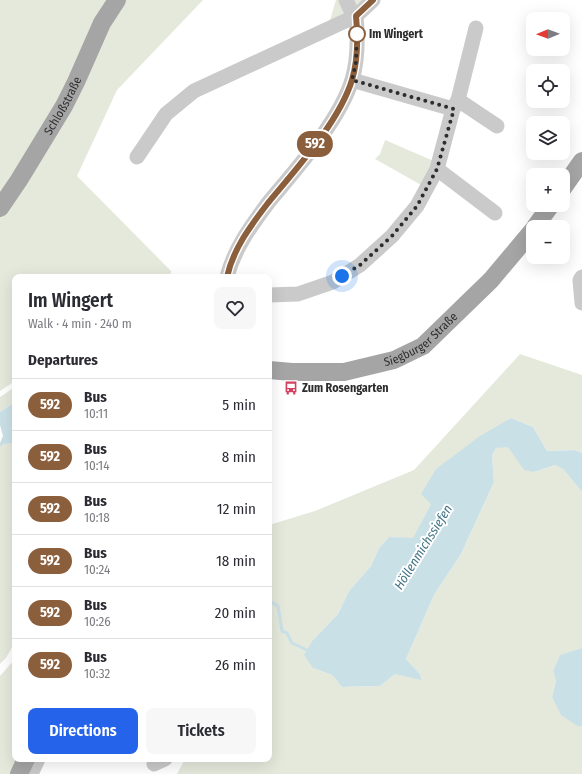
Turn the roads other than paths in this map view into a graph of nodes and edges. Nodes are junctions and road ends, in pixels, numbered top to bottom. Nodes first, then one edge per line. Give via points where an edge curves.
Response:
1 (117, 0) edge
2 (346, 0) edge
3 (373, 0) edge
4 (355, 17) junction
5 (476, 28) dead end
6 (352, 80) junction
7 (456, 104) junction
8 (497, 126) dead end
9 (137, 157) dead end
10 (582, 161) edge
11 (437, 169) junction
12 (570, 178) edge
13 (0, 208) edge
14 (494, 213) dead end
15 (526, 239) edge
16 (228, 274) edge
17 (582, 277) edge
18 (272, 295) edge
19 (582, 303) edge
20 (272, 370) edge
21 (25, 762) edge
22 (37, 762) edge
23 (19, 774) edge
24 (31, 774) edge

1 - 13 main road, Schloßstraße via 102,23 68,99
2 - 4 street
3 - 4 street
4 - 6 street via 356,50
4 - 9 street via 194,91 166,114
5 - 7 street
6 - 7 street
6 - 16 street via 338,110 312,148 241,242
7 - 8 street
7 - 11 street
10 - 12 main road
11 - 14 street
11 - 18 street via 417,206 392,236 360,265 333,282 298,294
15 - 20 main road, Siegburger Straße via 492,280 423,346 394,360 344,372
17 - 19 street
21 - 23 main road
22 - 24 street

